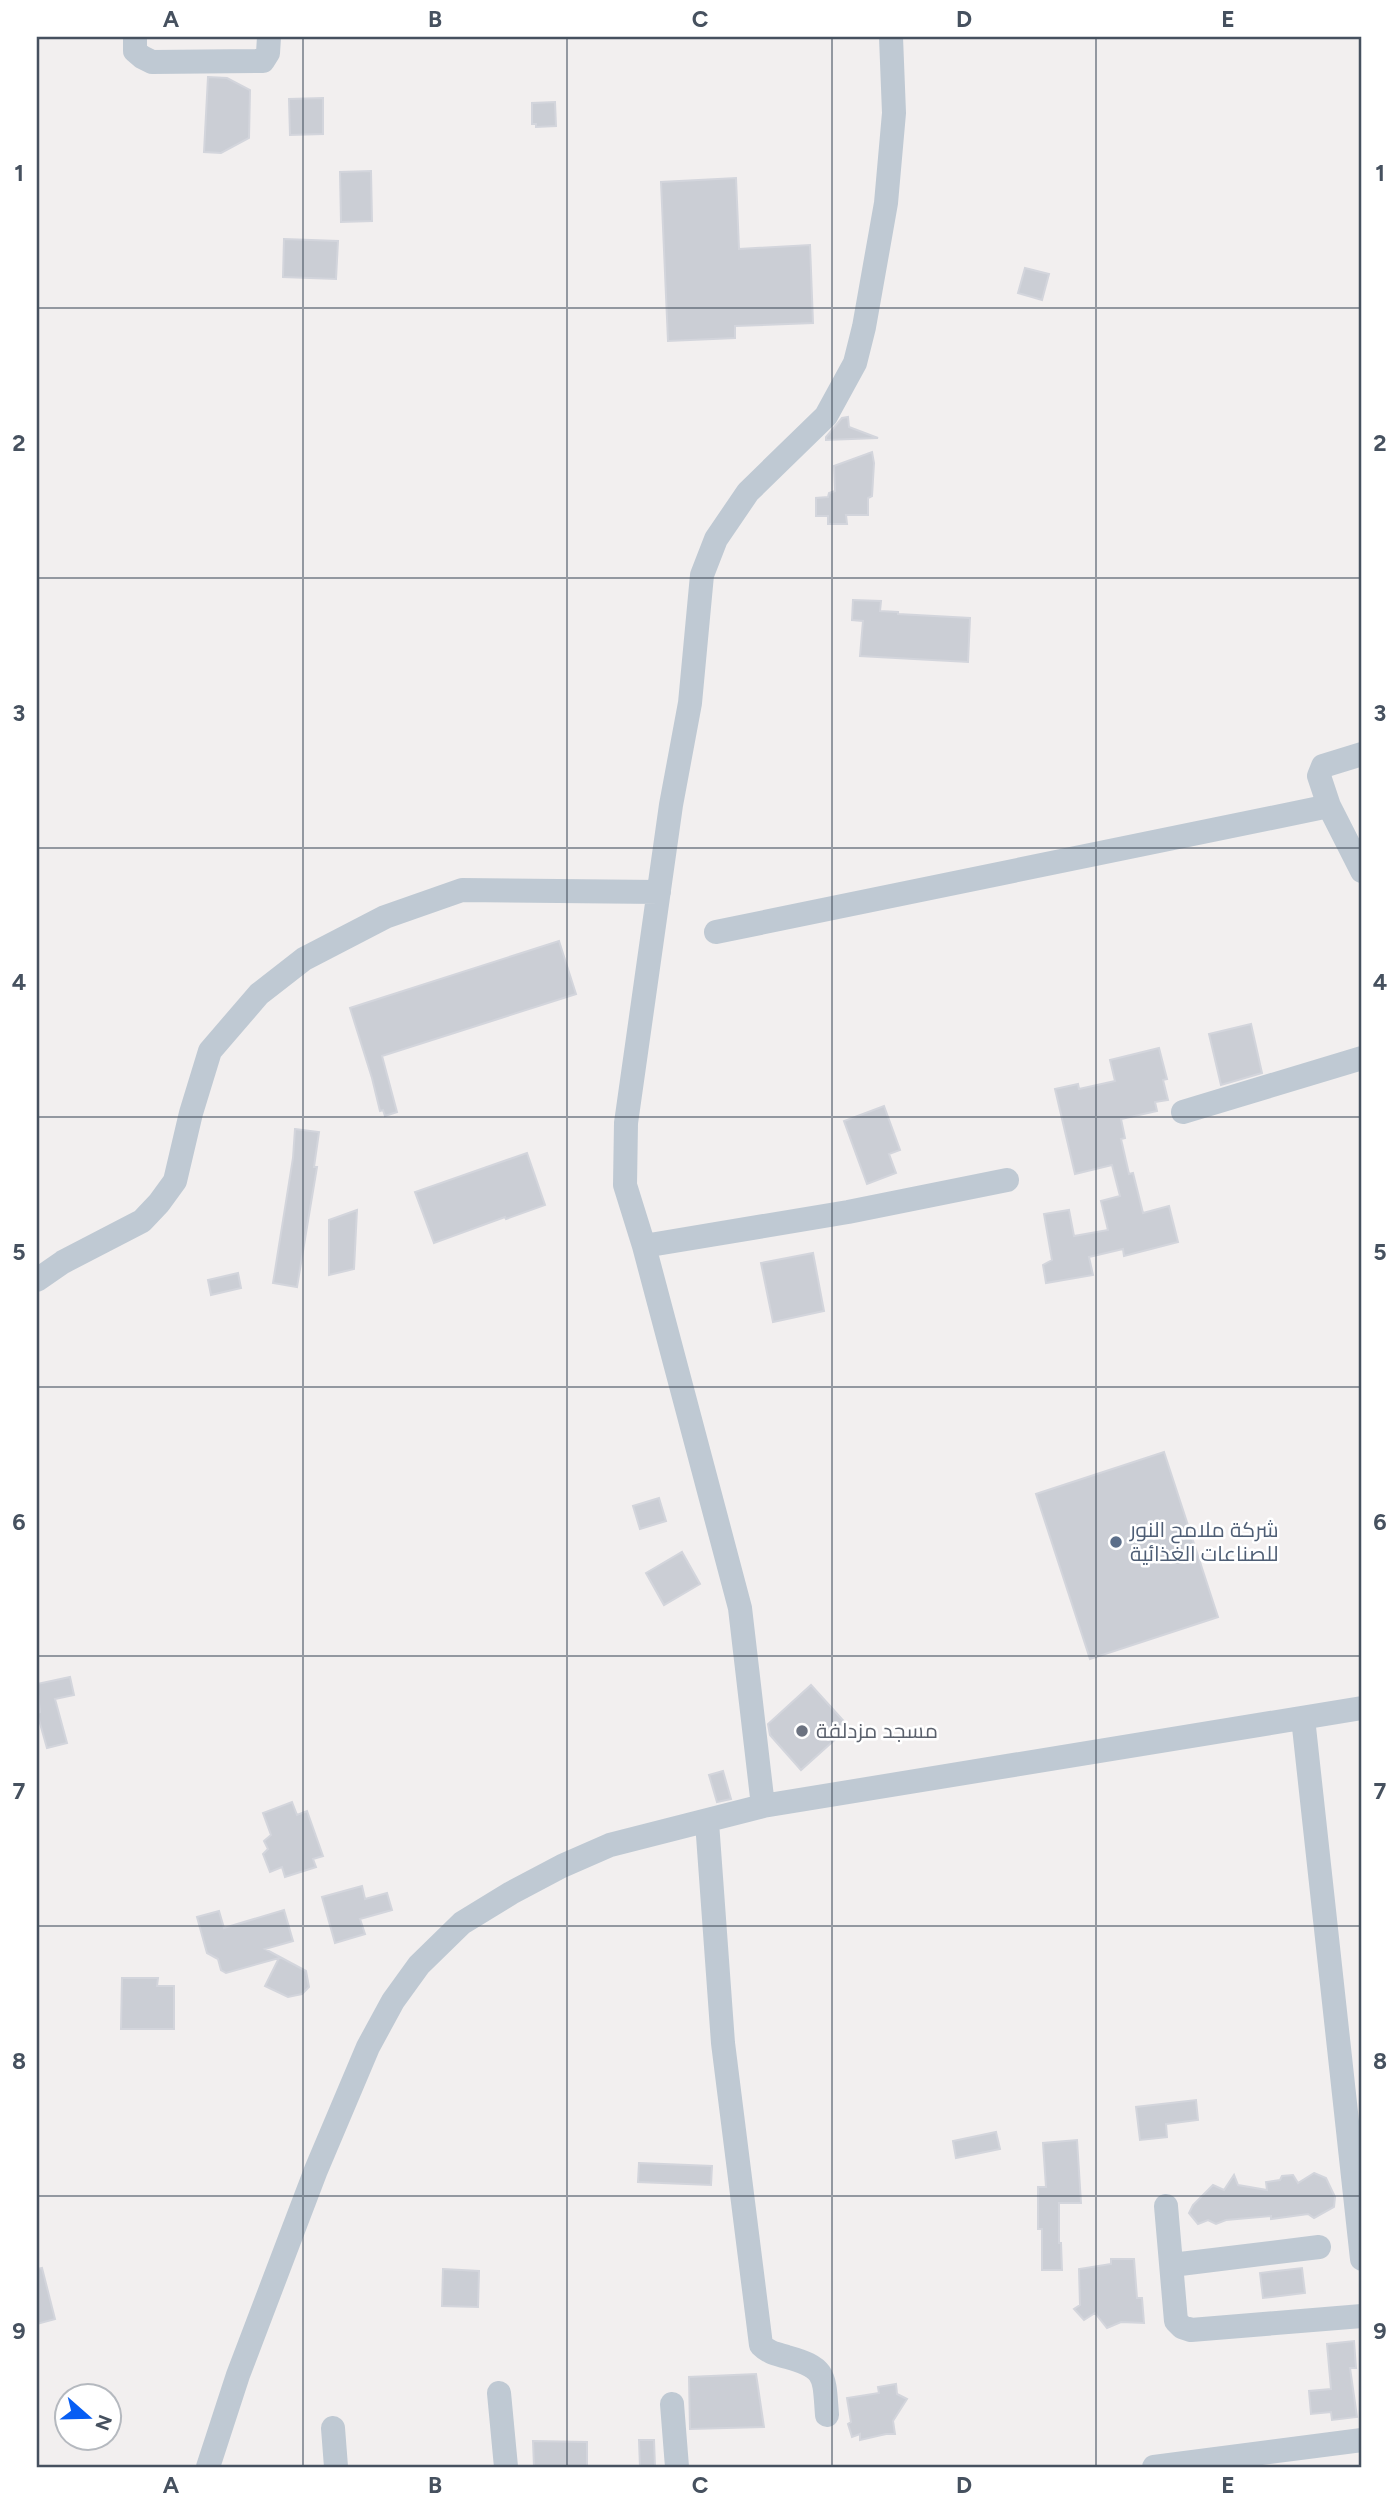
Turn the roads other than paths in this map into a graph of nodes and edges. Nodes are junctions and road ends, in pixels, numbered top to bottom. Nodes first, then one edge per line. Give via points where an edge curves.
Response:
1 (135, 37) edge
2 (269, 37) edge
3 (891, 37) edge
4 (1362, 754) edge
5 (1329, 806) junction
6 (1362, 871) edge
7 (659, 892) junction
8 (716, 932) dead end
9 (1362, 1058) edge
10 (1183, 1112) dead end
11 (1007, 1180) dead end
12 (644, 1246) junction
13 (37, 1280) edge
14 (1362, 1708) edge
15 (1303, 1718) junction
16 (763, 1806) junction
17 (707, 1822) junction
18 (1166, 2206) dead end
19 (1319, 2247) dead end
20 (1362, 2259) edge
21 (1172, 2264) junction
22 (1362, 2316) edge
23 (499, 2393) dead end
24 (672, 2404) dead end
25 (828, 2415) dead end
26 (333, 2428) dead end
27 (1362, 2440) edge
28 (208, 2467) edge
29 (336, 2467) edge
30 (506, 2467) edge
31 (677, 2467) edge
32 (1154, 2467) edge

1 - 2 street via 135,51 152,62 263,61
3 - 7 street via 894,113 886,202 855,363 826,416 748,492 716,539 702,575 690,703
4 - 5 street via 1320,770
5 - 6 street
5 - 8 street
7 - 12 street via 624,1155 625,1185
7 - 13 street via 462,890 385,918 304,959 258,994 210,1051 175,1181 159,1203 142,1221
9 - 10 street
11 - 12 street
12 - 16 street via 740,1608
14 - 15 street
15 - 16 street
15 - 20 street
16 - 17 street
17 - 25 street via 723,2043 761,2346 810,2363 820,2373
17 - 28 street via 610,1845 562,1866 462,1923 419,1965 368,2047 321,2158
18 - 21 street
19 - 21 street
21 - 22 street via 1176,2321 1191,2330
23 - 30 street
24 - 31 street
26 - 29 street
27 - 32 street

